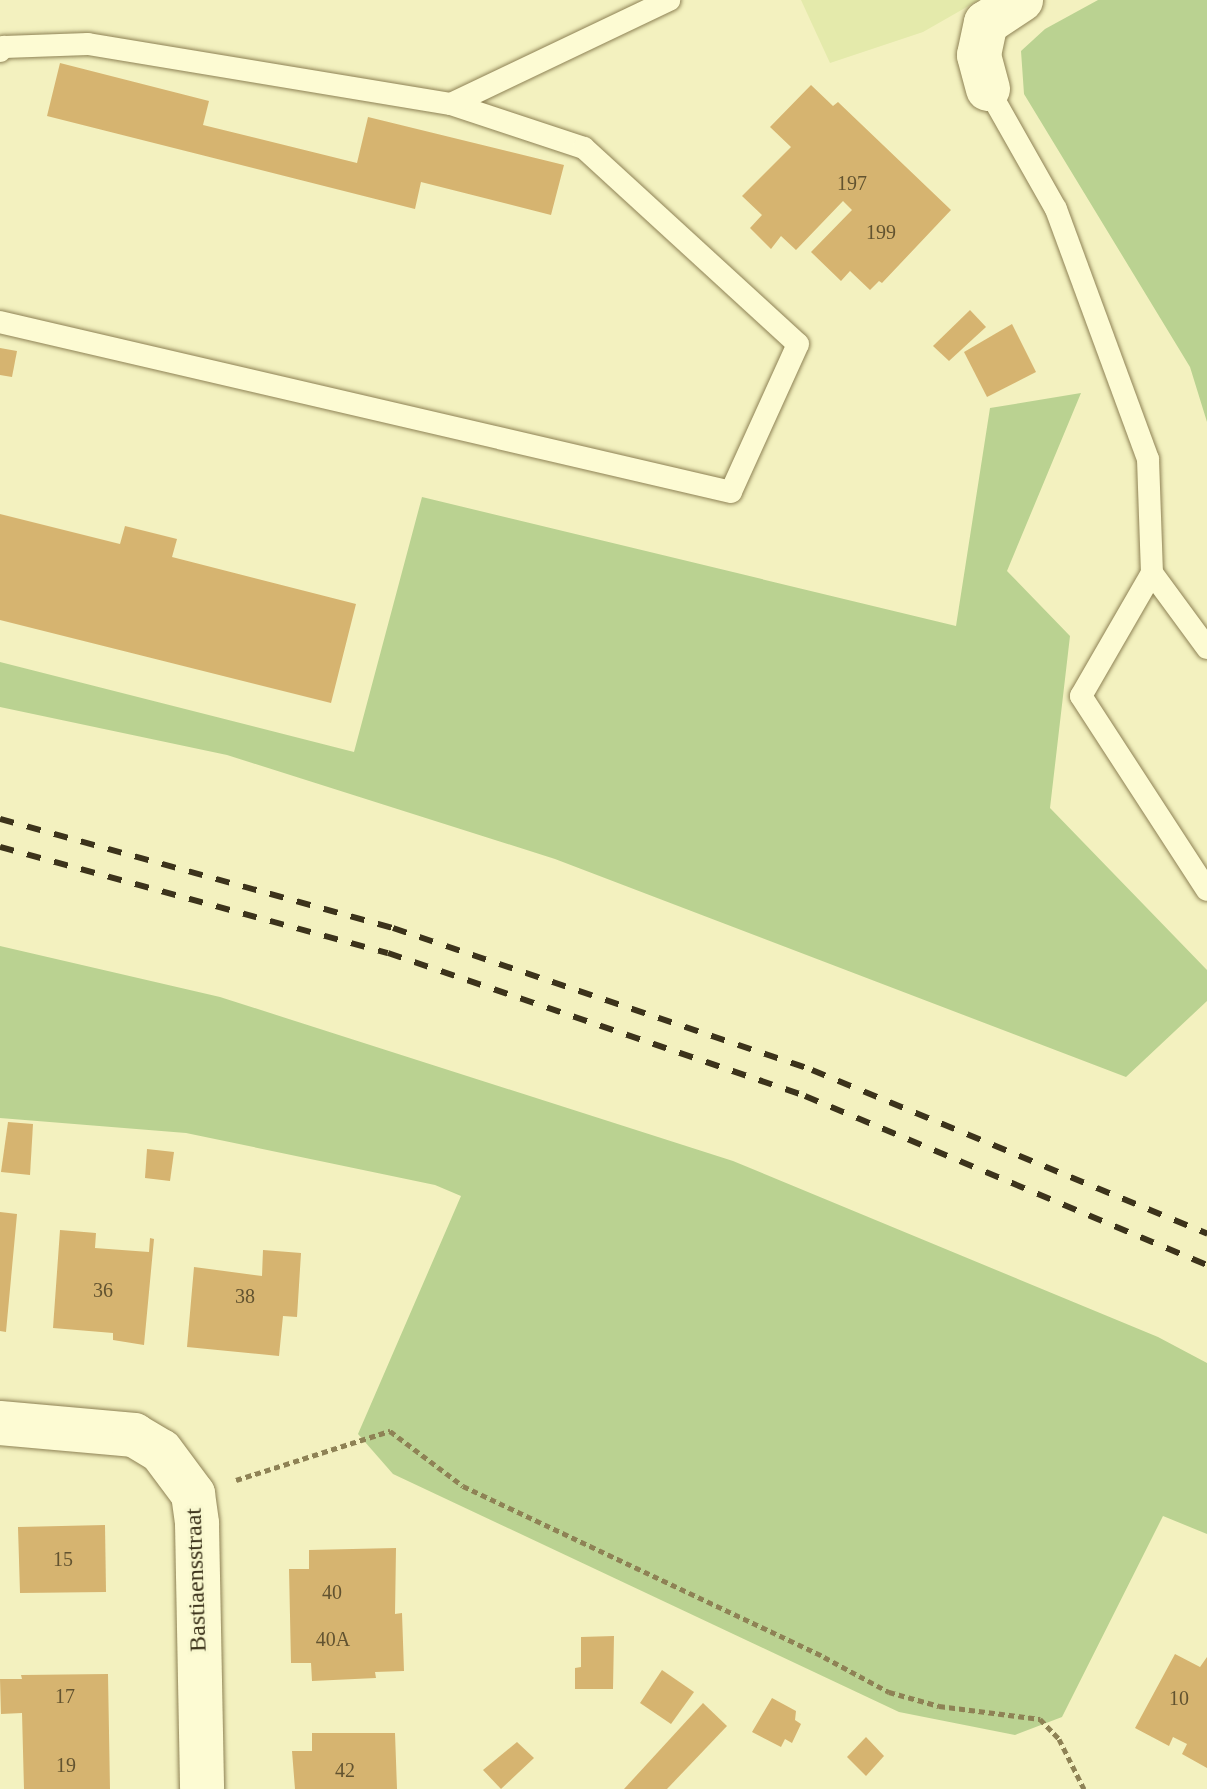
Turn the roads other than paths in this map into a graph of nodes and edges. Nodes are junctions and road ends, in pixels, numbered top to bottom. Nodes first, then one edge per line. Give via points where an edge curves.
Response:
1 (669, 0) edge
2 (1021, 0) edge
3 (0, 51) edge
4 (988, 89) joint
5 (451, 104) junction
6 (0, 322) edge
7 (1152, 573) junction
8 (1207, 648) edge
9 (1207, 890) edge
10 (0, 1423) edge
11 (202, 1789) edge

1 - 5 lane
2 - 4 street via 986,23 979,55
3 - 5 lane via 88,44
4 - 7 lane via 1056,209 1148,459
5 - 6 lane via 584,148 798,344 731,492
7 - 8 lane
7 - 9 lane via 1081,696
10 - 11 street, Bastiaensstraat via 134,1435 161,1451 193,1494

